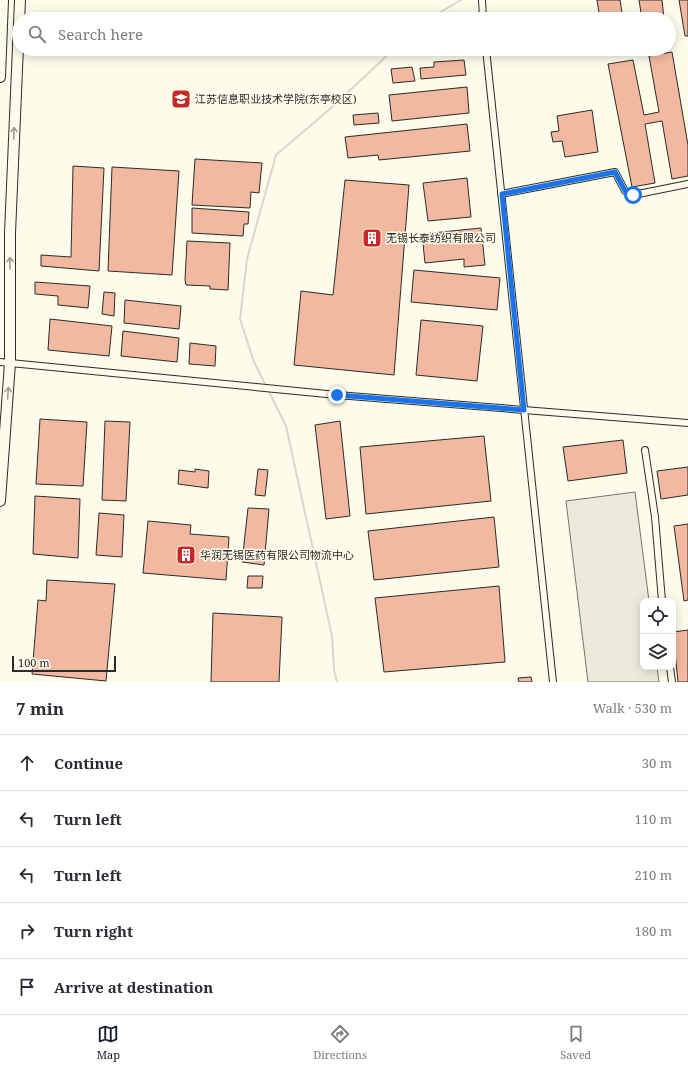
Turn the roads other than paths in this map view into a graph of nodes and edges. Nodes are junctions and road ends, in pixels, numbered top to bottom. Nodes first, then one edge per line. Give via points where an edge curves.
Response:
1 (3, 0) edge
2 (20, 0) edge
3 (482, 0) edge
4 (19, 12) edge
5 (483, 12) edge
6 (18, 56) edge
7 (487, 56) edge
8 (0, 77) edge
9 (688, 184) edge
10 (502, 194) junction
11 (5, 363) edge
12 (524, 410) junction
13 (688, 422) edge
14 (645, 450) dead end
15 (0, 501) edge
16 (662, 598) edge
17 (670, 670) edge
18 (553, 682) edge
19 (672, 682) edge

1 - 8 main road
4 -> 2 main road
3 - 5 street
11 -> 6 main road
7 - 10 street
9 - 10 street via 633,195 625,191 615,172
10 - 12 street
11 - 12 street
15 -> 11 main road
12 - 13 street
12 - 18 street
14 - 16 street via 655,517
17 - 19 street

